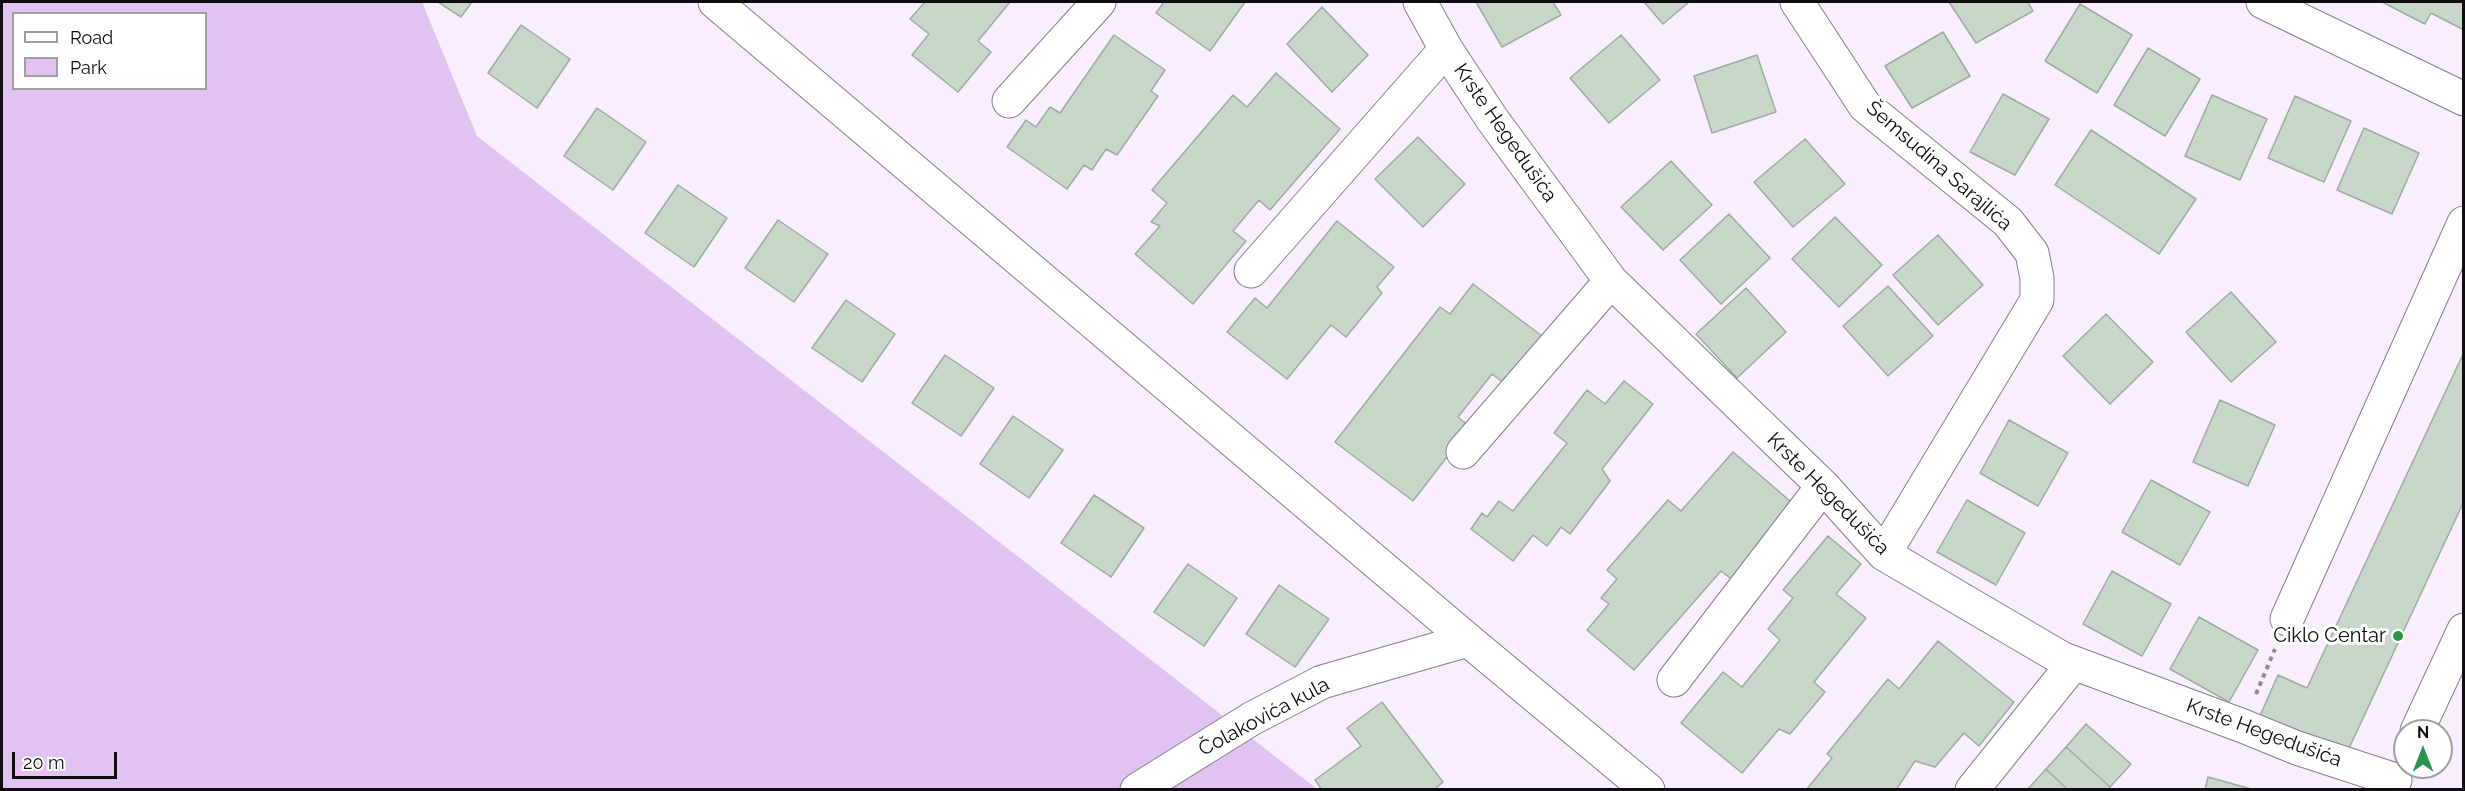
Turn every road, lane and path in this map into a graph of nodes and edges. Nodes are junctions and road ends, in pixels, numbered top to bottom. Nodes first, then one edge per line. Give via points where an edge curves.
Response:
1 (715, 2) edge
2 (1099, 2) edge
3 (1420, 2) edge
4 (1797, 2) edge
5 (2263, 2) edge
6 (1446, 49) junction
7 (2463, 99) edge
8 (1009, 101) dead end
9 (2463, 223) edge
10 (1251, 271) dead end
11 (1611, 281) junction
12 (1462, 452) dead end
13 (1823, 486) junction
14 (1884, 554) junction
15 (2287, 619) joint
16 (2463, 630) edge
17 (1468, 640) junction
18 (2074, 663) junction
19 (2456, 670) edge
20 (1674, 680) dead end
21 (2425, 719) edge
22 (2243, 726) junction
23 (2393, 775) edge
24 (1137, 789) edge
25 (1648, 789) edge
26 (1972, 789) edge

1 - 17 street
2 - 8 street
3 - 6 street, Krste Hegedušića
4 - 14 street, Šemsudina Sarajlića via 1865,106 2008,222 2032,253 2037,278 2037,300
5 - 7 street
6 - 10 street
6 - 11 street, Krste Hegedušića via 1492,119
9 - 15 street
11 - 12 street
11 - 13 street, Krste Hegedušića
13 - 14 street, Krste Hegedušića
13 - 20 street
14 - 18 street, Krste Hegedušića
15 - 22 path
16 - 19 street
17 - 24 street, Čolakovića kula via 1322,682 1251,719
17 - 25 street
18 - 22 street, Krste Hegedušića
18 - 26 street
19 - 21 street
22 - 23 street, Krste Hegedušića via 2297,748

